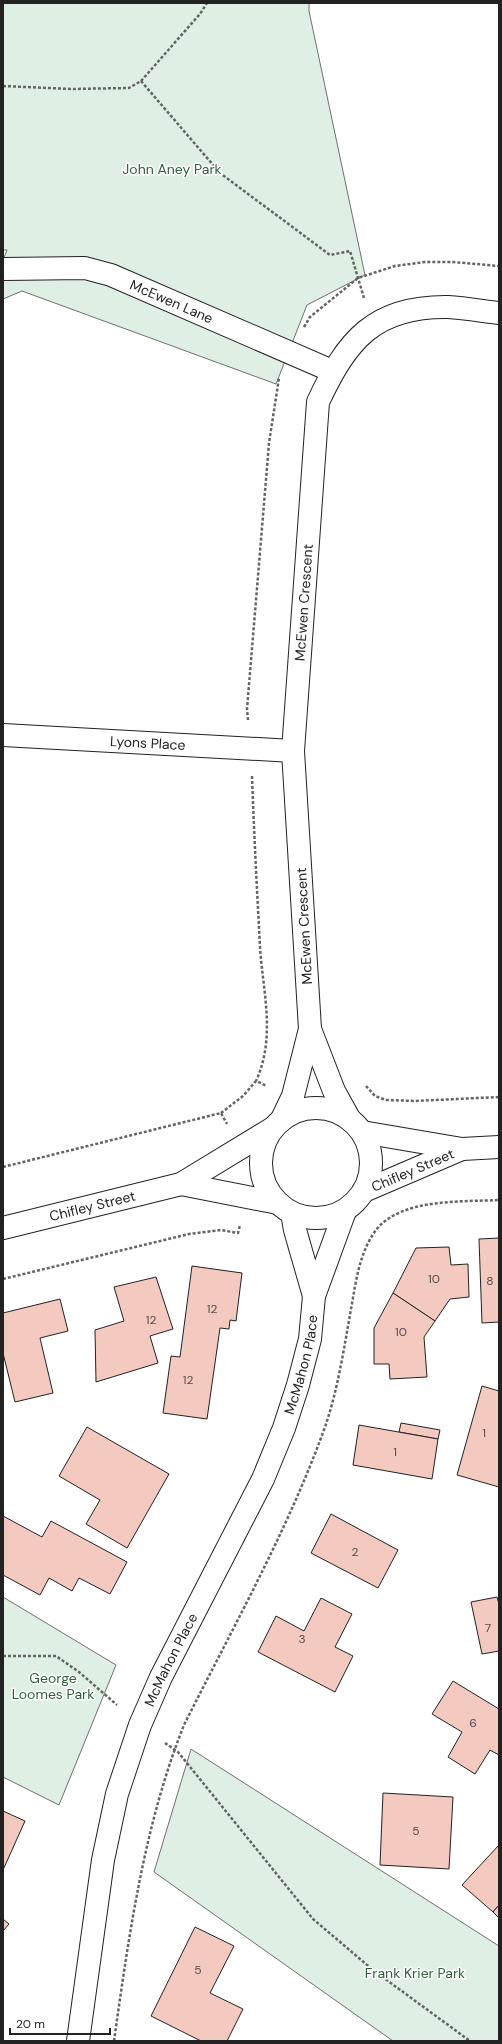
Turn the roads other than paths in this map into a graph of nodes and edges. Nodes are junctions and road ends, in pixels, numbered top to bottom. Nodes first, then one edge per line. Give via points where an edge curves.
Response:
1 (3, 269) edge
2 (499, 313) edge
3 (332, 371) junction
4 (3, 735) edge
5 (293, 751) junction
6 (310, 1029) junction
7 (278, 1124) junction
8 (356, 1125) junction
9 (499, 1147) edge
10 (462, 1149) junction
11 (181, 1184) junction
12 (364, 1191) junction
13 (285, 1208) junction
14 (345, 1211) junction
15 (3, 1228) edge
16 (314, 1296) junction
17 (78, 2041) edge

1 - 3 street, McEwen Lane via 85,268 111,275
2 - 3 street, McEwen Crescent via 448,307 421,308 399,314 372,324 350,346
3 - 5 street, McEwen Crescent via 318,402
4 - 5 street, Lyons Place
5 - 6 street, McEwen Crescent
6 - 7 street, McEwen Crescent via 293,1096
6 - 8 street, McEwen Crescent via 334,1091
7 - 8 street via 298,1110 316,1107 333,1110
7 - 11 street, Chifley Street
7 - 13 street via 265,1143 261,1159 262,1175 268,1190
8 - 10 street, Chifley Street
8 - 12 street via 369,1146 372,1161 370,1177
9 - 10 street, Chifley Street
10 - 12 street, Chifley Street
11 - 13 street, Chifley Street
11 - 15 street, Chifley Street
12 - 14 street
13 - 14 street via 310,1218 328,1217
13 - 16 street, McMahon Place
14 - 16 street, McMahon Place
16 - 17 street, McMahon Place via 310,1339 298,1385 266,1472 161,1677 140,1725 117,1794 103,1860

